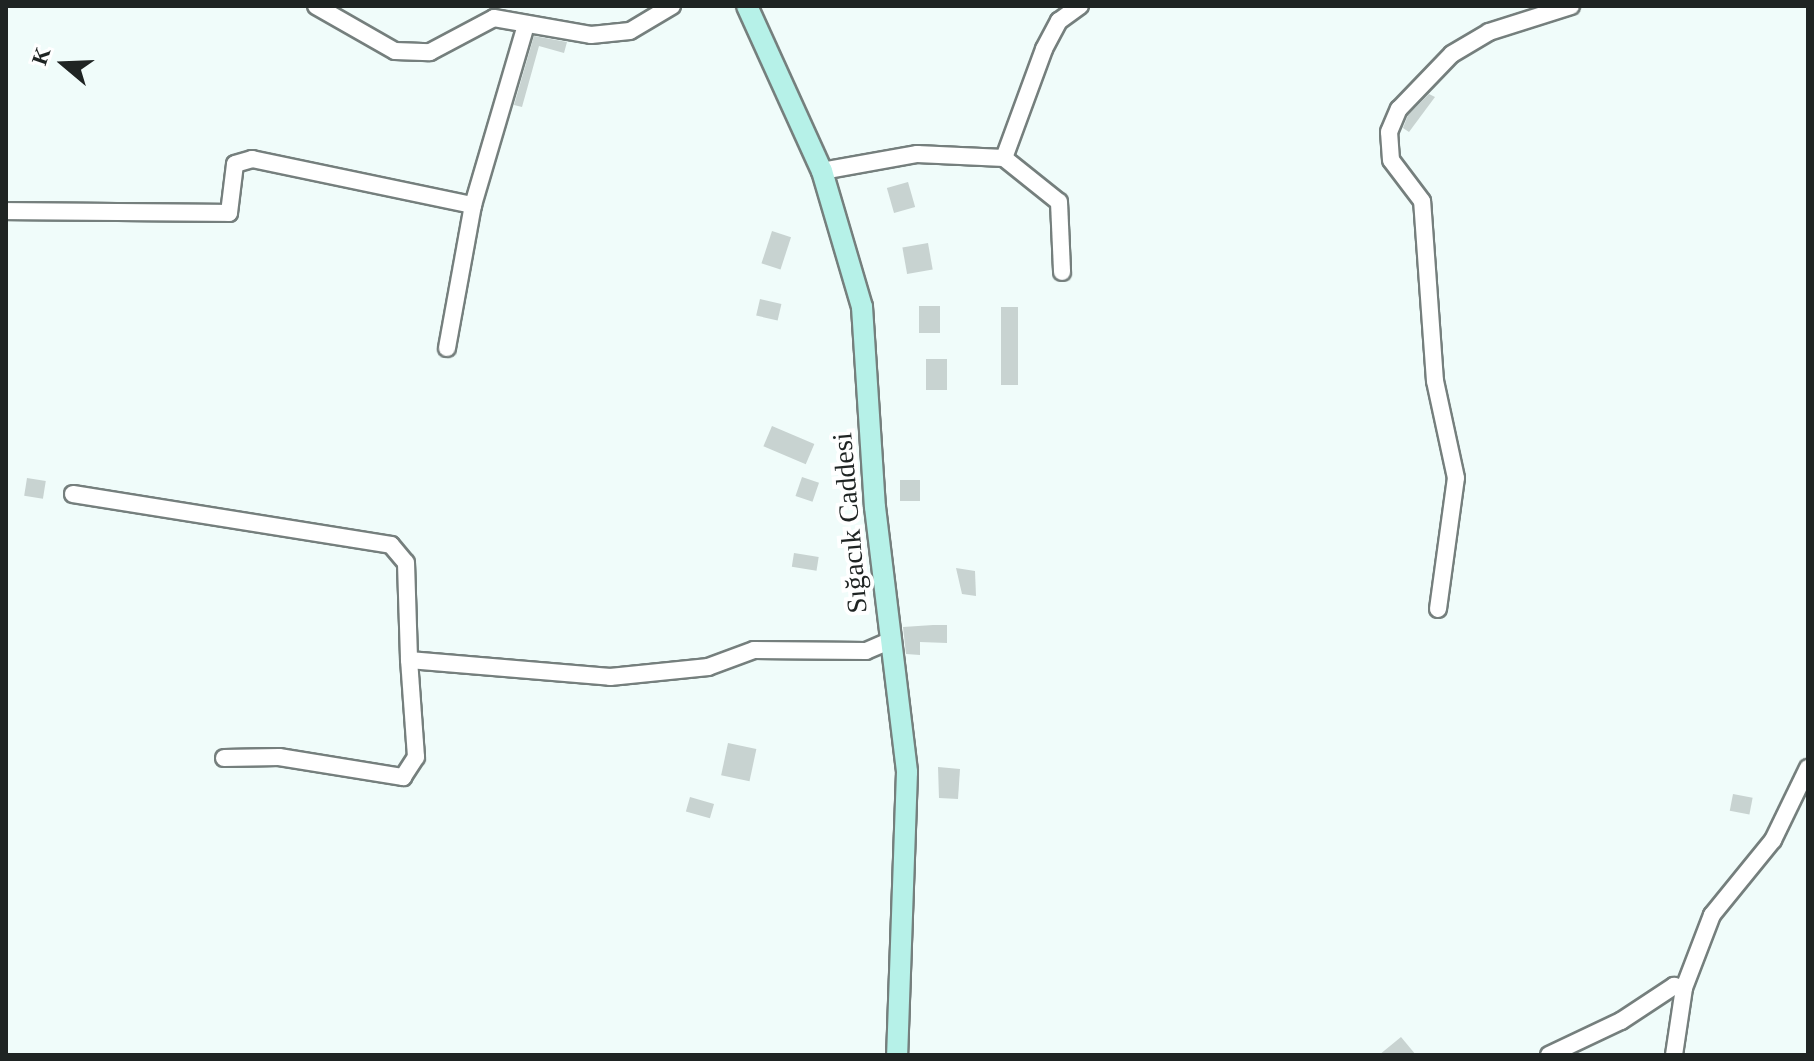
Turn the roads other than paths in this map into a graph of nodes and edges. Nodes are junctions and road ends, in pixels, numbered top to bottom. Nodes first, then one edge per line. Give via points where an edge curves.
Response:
1 (316, 6) edge
2 (672, 6) edge
3 (747, 6) edge
4 (1080, 6) edge
5 (1571, 6) edge
6 (526, 25) junction
7 (1004, 158) junction
8 (822, 171) junction
9 (473, 205) junction
10 (6, 211) edge
11 (1062, 272) dead end
12 (447, 348) dead end
13 (73, 494) dead end
14 (1438, 609) dead end
15 (889, 641) junction
16 (409, 660) junction
17 (224, 758) dead end
18 (1808, 768) edge
19 (1684, 988) junction
20 (897, 1055) edge
21 (1549, 1055) edge
22 (1674, 1055) edge

1 - 6 street via 395,51 430,52 494,18
2 - 6 street via 630,31 591,35
3 - 8 main road, Sığacık Caddesi
4 - 7 street via 1059,21 1044,49
5 - 14 street via 1489,32 1452,54 1422,79 1389,132 1391,160 1422,201 1435,381 1456,478
6 - 9 street
7 - 8 street via 917,154
7 - 11 street via 1059,202
8 - 15 main road, Sığacık Caddesi via 862,307
9 - 10 street via 252,159 235,164 229,213
9 - 12 street
13 - 16 street via 391,545 406,563
15 - 16 street via 866,651 754,650 694,669 610,677
15 - 20 main road, Sığacık Caddesi via 907,772
16 - 17 street via 416,757 403,777 279,757
18 - 19 street via 1773,840 1712,915
19 - 21 street via 1674,986 1621,1021
19 - 22 street

